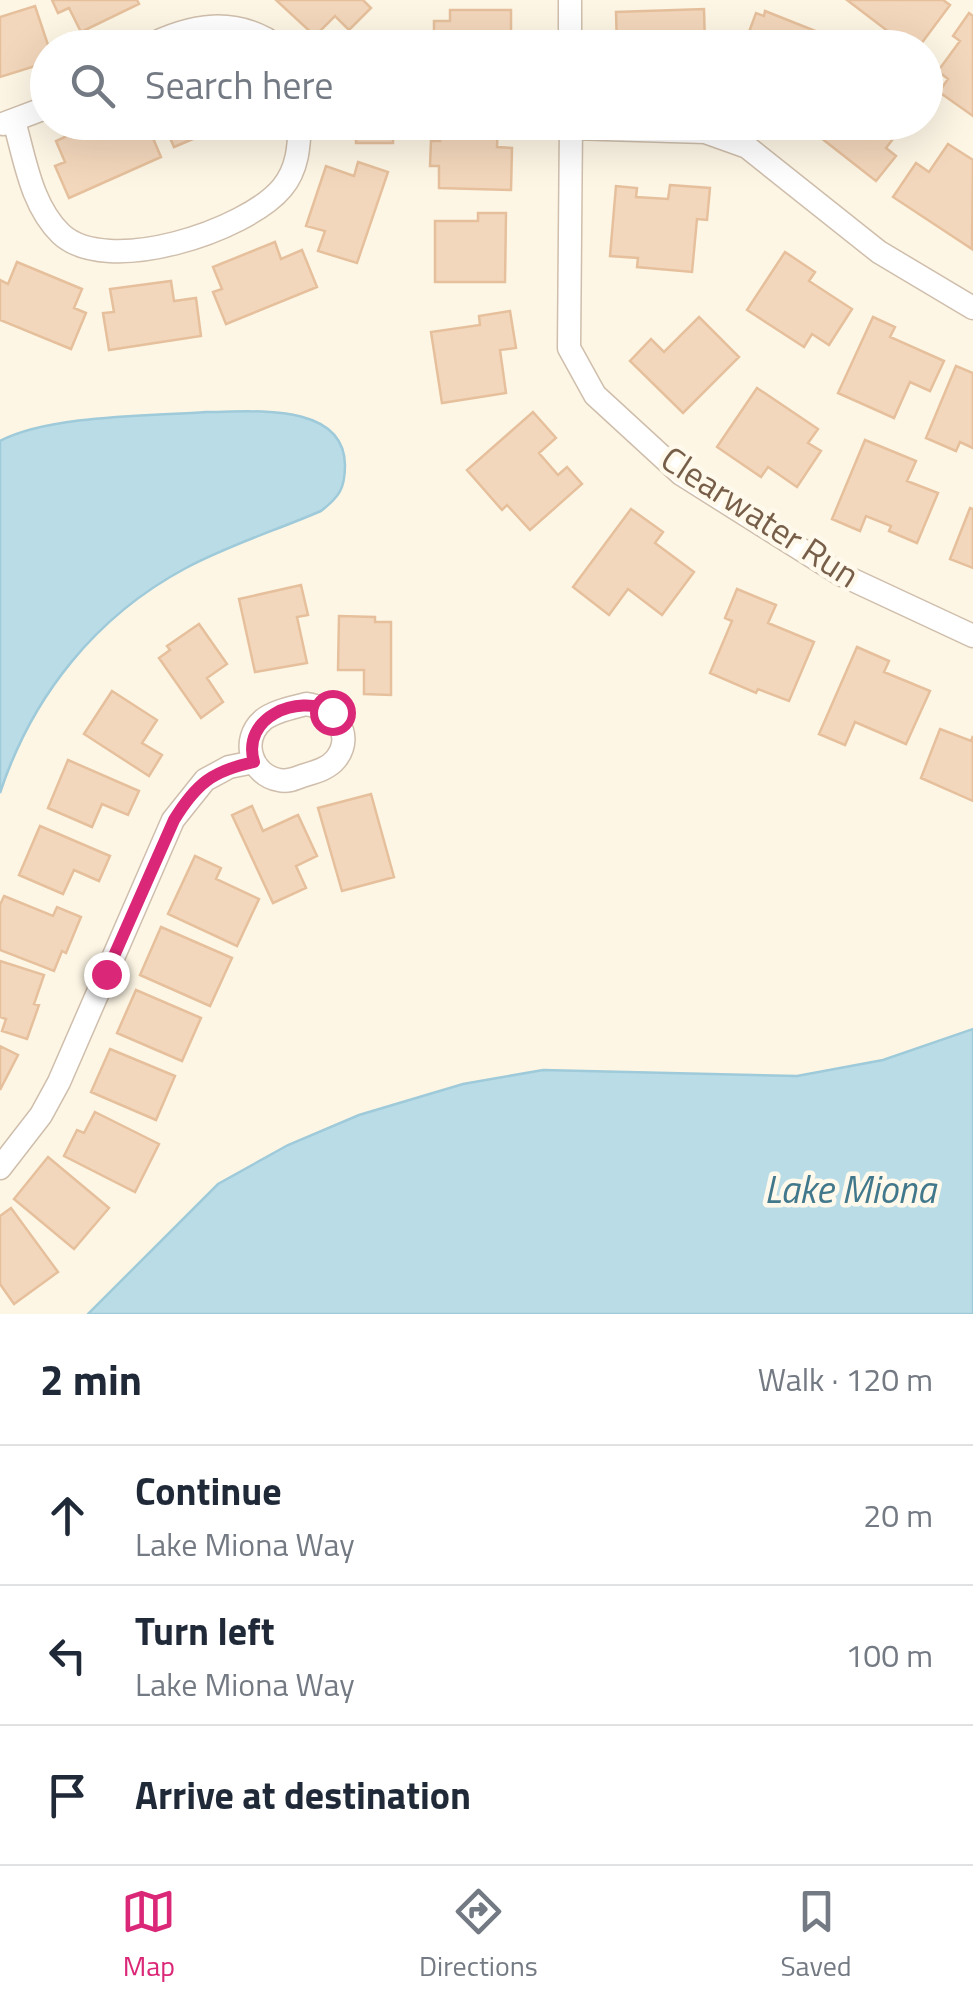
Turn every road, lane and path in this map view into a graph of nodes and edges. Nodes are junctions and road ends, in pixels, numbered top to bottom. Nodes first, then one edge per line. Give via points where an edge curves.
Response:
1 (570, 0) edge
2 (185, 30) edge
3 (248, 30) edge
4 (570, 30) edge
5 (7, 123) edge
6 (298, 140) edge
7 (570, 140) edge
8 (728, 140) edge
9 (973, 308) edge
10 (973, 636) edge
11 (254, 762) dead end
12 (0, 1168) edge

1 - 4 street
2 - 3 street via 210,24
5 - 6 street via 49,220 64,237 104,252 202,234 266,203 294,170
7 - 10 street, Clearwater Run via 569,348 595,395 681,474 840,574
8 - 9 street via 747,147 879,252
11 - 12 street via 205,780 174,820 58,1082

